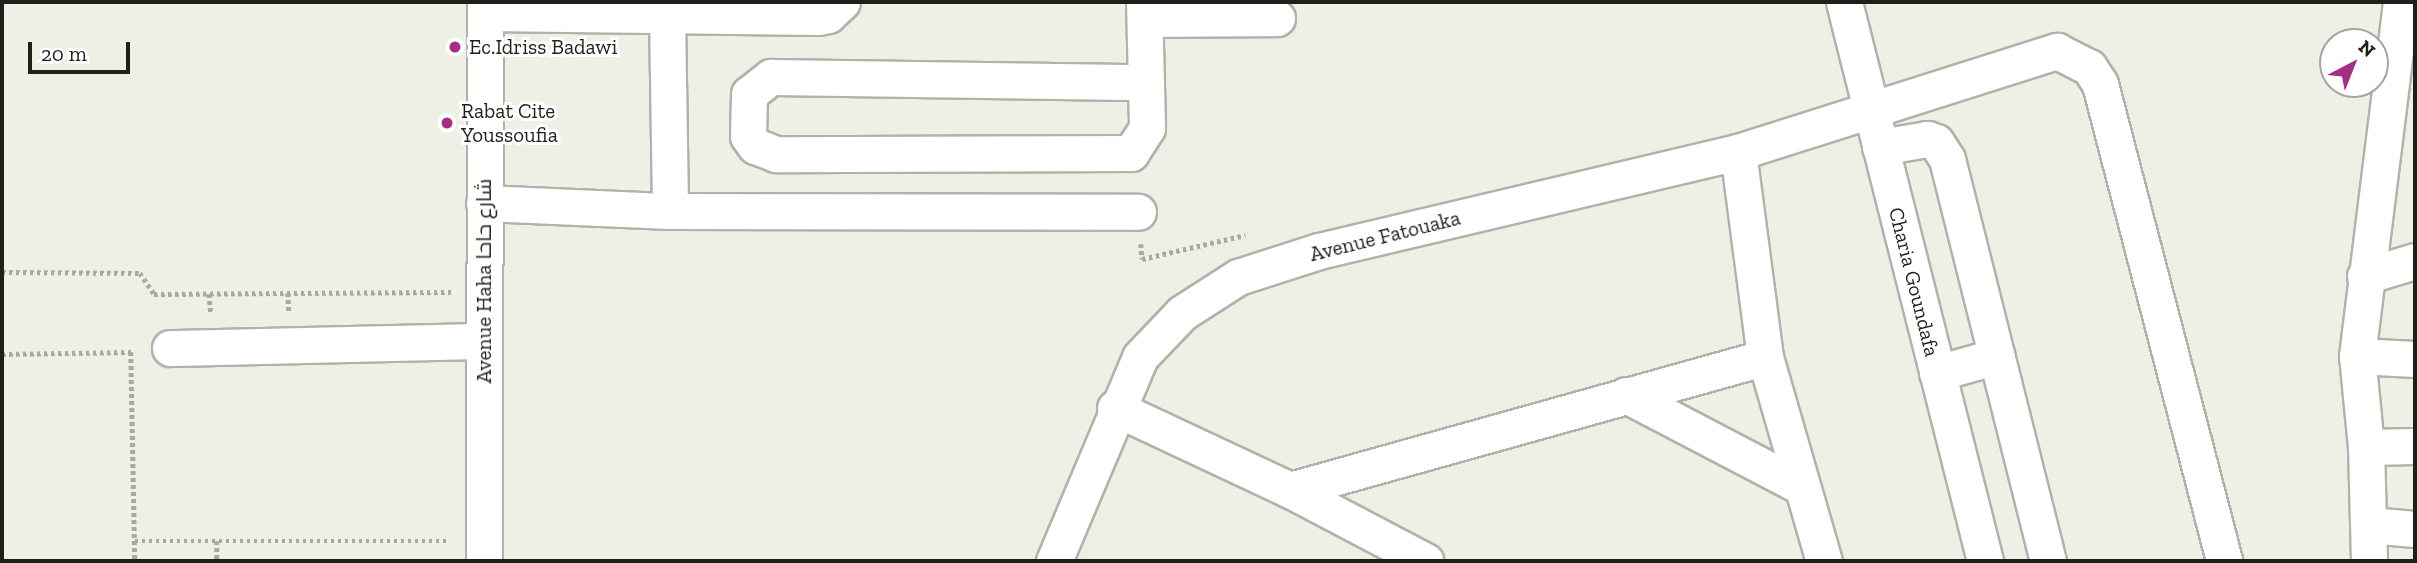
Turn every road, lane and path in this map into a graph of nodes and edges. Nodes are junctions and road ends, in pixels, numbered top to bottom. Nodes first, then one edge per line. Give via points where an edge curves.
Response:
1 (842, 2) edge
2 (1844, 2) edge
3 (2401, 2) edge
4 (485, 7) edge
5 (599, 8) edge
6 (1145, 10) edge
7 (667, 15) junction
8 (1277, 18) dead end
9 (1146, 82) junction
10 (1871, 111) junction
11 (1880, 146) junction
12 (1738, 152) junction
13 (484, 204) junction
14 (670, 211) junction
15 (1140, 228) joint
16 (1142, 258) dead end
17 (2415, 261) edge
18 (2, 272) edge
19 (2365, 276) junction
20 (483, 291) junction
21 (483, 341) junction
22 (170, 348) dead end
23 (2, 354) edge
24 (1997, 356) junction
25 (2357, 356) junction
26 (1765, 358) junction
27 (2415, 359) edge
28 (1937, 373) junction
29 (1626, 395) junction
30 (1115, 408) junction
31 (2415, 446) edge
32 (2366, 447) junction
33 (1800, 486) junction
34 (1290, 490) junction
35 (2370, 525) junction
36 (2415, 529) edge
37 (135, 541) junction
38 (217, 541) junction
39 (484, 551) edge
40 (135, 561) edge
41 (217, 561) edge
42 (1054, 561) edge
43 (1425, 561) edge
44 (1824, 561) edge
45 (1985, 561) edge
46 (2048, 561) edge
47 (2224, 561) edge
48 (2369, 561) edge

1 - 7 street via 828,15 818,17
2 - 10 street, Charia Goundafa
3 - 19 street
4 - 5 street
4 - 13 street, Avenue Haha شارع حاحا
5 - 7 street
6 - 8 street
6 - 9 street
7 - 14 street
9 - 9 street via 771,77 749,94 748,136 755,146 776,154 1117,156 1131,153 1146,135
10 - 11 street, Charia Goundafa
10 - 12 street, Avenue Fatouaka
10 - 47 street, Avenue Fatouaka via 2039,53 2071,55 2088,67 2100,84
11 - 24 street via 1927,139 1942,149
11 - 28 street, Charia Goundafa
12 - 26 street
12 - 30 street, Avenue Fatouaka via 1319,251 1238,277 1182,313 1140,357
13 - 14 street
13 - 20 street, Avenue Haha شارع حاحا
14 - 15 street
15 - 16 path
17 - 19 street
18 - 20 path via 140,273 155,294
19 - 25 street
20 - 21 street, Avenue Haha شارع حاحا
21 - 22 street
21 - 39 street, Avenue Haha شارع حاحا
23 - 37 path via 131,352
24 - 28 street
24 - 46 street
25 - 27 street
25 - 32 street
26 - 29 street
26 - 33 street
28 - 45 street, Charia Goundafa
29 - 33 street
29 - 34 street
30 - 34 street
30 - 42 street, Avenue Fatouaka
31 - 32 street
32 - 35 street
33 - 44 street
34 - 43 street
35 - 36 street
35 - 48 street
37 - 38 path
37 - 40 path
38 - 39 path
38 - 41 path

